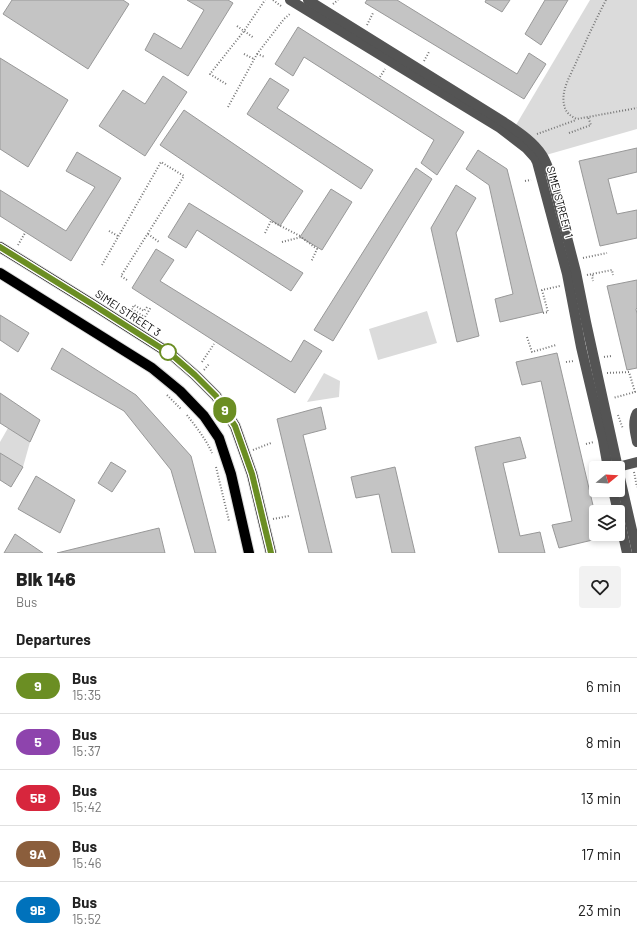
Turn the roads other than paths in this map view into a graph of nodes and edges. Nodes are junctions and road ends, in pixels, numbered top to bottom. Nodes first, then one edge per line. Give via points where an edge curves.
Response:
1 (308, 0) edge
2 (286, 5) edge
3 (0, 247) edge
4 (0, 273) edge
5 (637, 413) edge
6 (637, 442) edge
7 (612, 461) edge
8 (614, 461) edge
9 (637, 462) edge
10 (625, 465) edge
11 (615, 497) edge
12 (623, 497) edge
13 (637, 552) edge
14 (249, 553) edge
15 (271, 553) edge
16 (627, 553) edge

1 - 8 street, SIMEI STREET 1 via 504,122 530,141 542,154 551,175 576,272
2 - 7 street, SIMEI STREET 1 via 500,128 535,158 567,274 603,440
3 - 15 main road, SIMEI STREET 3 via 172,355 216,396 235,426 252,474
4 - 14 main road via 152,368 180,391 204,416 219,438 232,476
5 - 6 street via 634,418 634,430
9 - 10 street
11 - 16 street
12 - 13 street, SIMEI STREET 1

